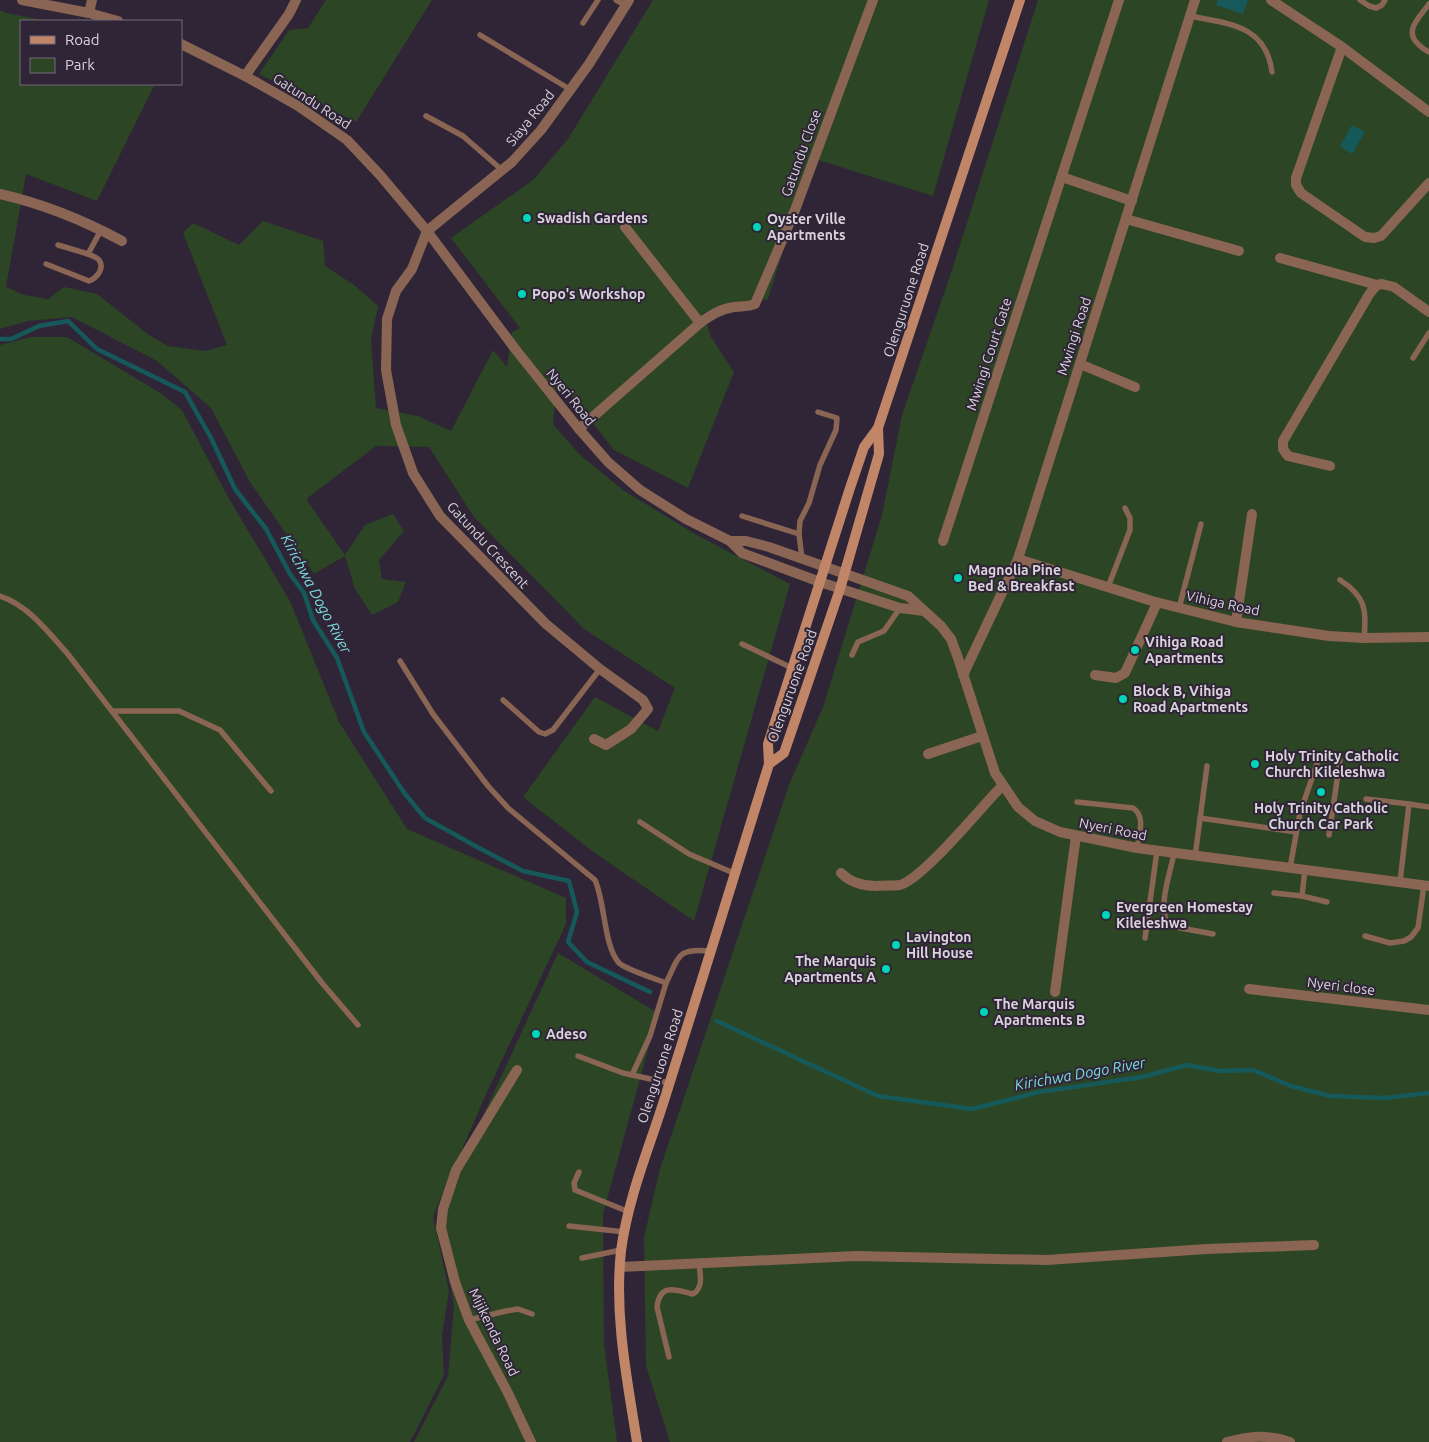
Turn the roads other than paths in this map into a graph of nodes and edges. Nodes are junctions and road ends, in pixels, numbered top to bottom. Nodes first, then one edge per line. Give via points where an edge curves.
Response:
1 (22, 0) edge
2 (92, 0) edge
3 (296, 0) edge
4 (598, 0) edge
5 (873, 0) edge
6 (1020, 0) edge
7 (1118, 0) edge
8 (1195, 0) edge
9 (1271, 0) edge
10 (1360, 0) edge
11 (1385, 0) edge
12 (623, 2) edge
13 (1429, 4) edge
14 (89, 13) junction
15 (1190, 16) junction
16 (112, 20) edge
17 (583, 23) dead end
18 (480, 35) dead end
19 (182, 44) edge
20 (1342, 47) junction
21 (1429, 52) edge
22 (1272, 72) dead end
23 (245, 76) junction
24 (571, 90) junction
25 (1429, 112) edge
26 (426, 116) dead end
27 (502, 170) junction
28 (1062, 177) junction
29 (1429, 183) edge
30 (0, 194) edge
31 (1132, 201) junction
32 (1126, 219) junction
33 (625, 227) dead end
34 (101, 230) junction
35 (427, 231) junction
36 (122, 241) dead end
37 (58, 245) dead end
38 (1239, 251) dead end
39 (88, 254) junction
40 (1280, 258) dead end
41 (46, 264) dead end
42 (1377, 285) junction
43 (1429, 312) edge
44 (700, 323) junction
45 (1429, 333) edge
46 (1414, 358) dead end
47 (1080, 364) junction
48 (1135, 387) dead end
49 (818, 412) dead end
50 (878, 428) junction
51 (578, 429) junction
52 (1330, 466) dead end
53 (1125, 508) dead end
54 (1252, 514) dead end
55 (742, 516) dead end
56 (1201, 524) dead end
57 (799, 534) junction
58 (730, 541) junction
59 (942, 541) dead end
60 (802, 558) junction
61 (1018, 559) junction
62 (825, 567) junction
63 (844, 573) junction
64 (1340, 580) dead end
65 (820, 582) junction
66 (1108, 587) junction
67 (840, 589) junction
68 (0, 596) edge
69 (1157, 602) junction
70 (900, 608) junction
71 (1179, 608) junction
72 (924, 611) junction
73 (1236, 622) junction
74 (1429, 637) edge
75 (1364, 638) junction
76 (742, 644) dead end
77 (852, 655) dead end
78 (400, 661) dead end
79 (792, 668) junction
80 (600, 669) junction
81 (963, 675) junction
82 (1095, 675) dead end
83 (503, 700) dead end
84 (112, 711) junction
85 (982, 736) junction
86 (594, 739) dead end
87 (928, 754) dead end
88 (769, 764) junction
89 (1207, 766) dead end
90 (1002, 786) junction
91 (271, 791) dead end
92 (1366, 799) dead end
93 (1077, 802) dead end
94 (1409, 804) junction
95 (1429, 807) edge
96 (1200, 818) junction
97 (640, 822) dead end
98 (1296, 832) junction
99 (1329, 835) dead end
100 (1076, 836) junction
101 (1137, 848) junction
102 (1157, 851) junction
103 (1174, 854) junction
104 (1195, 857) junction
105 (1290, 868) junction
106 (1305, 870) junction
107 (842, 873) dead end
108 (736, 874) junction
109 (1400, 882) junction
110 (1427, 886) edge
111 (1274, 893) dead end
112 (1302, 896) junction
113 (1327, 902) dead end
114 (1213, 934) dead end
115 (1365, 936) dead end
116 (1145, 938) dead end
117 (712, 951) junction
118 (666, 983) junction
119 (1249, 989) dead end
120 (1055, 992) dead end
121 (1429, 1010) edge
122 (358, 1025) dead end
123 (578, 1056) dead end
124 (517, 1070) dead end
125 (632, 1075) junction
126 (669, 1083) junction
127 (579, 1172) dead end
128 (629, 1212) junction
129 (569, 1226) dead end
130 (625, 1232) junction
131 (1314, 1245) dead end
132 (621, 1250) junction
133 (582, 1258) dead end
134 (699, 1264) junction
135 (620, 1267) junction
136 (532, 1314) dead end
137 (469, 1320) junction
138 (668, 1357) dead end
139 (531, 1442) edge
140 (637, 1442) edge
141 (1231, 1442) edge
142 (1290, 1442) edge

1 - 14 street
2 - 14 street
3 - 23 street
4 - 17 lane
5 - 44 street, Gatundu Close via 795,210 755,304 714,312
6 - 50 street, Olenguruone Road
7 - 28 street, Mwingi Court Gate
8 - 15 street, Mwingi Road
9 - 20 street
10 - 11 lane via 1376,8
12 - 24 street, Siaya Road
13 - 21 lane via 1411,33 1413,40
14 - 16 street
15 - 22 lane via 1251,32 1264,44
15 - 31 street, Mwingi Road
18 - 24 lane
19 - 23 street, Gatundu Road
20 - 25 street
20 - 29 street via 1296,178 1301,193 1365,237 1374,238 1382,236
23 - 35 street, Gatundu Road via 298,106 347,140
24 - 27 street, Siaya Road via 541,130
26 - 27 lane via 463,136
27 - 35 street, Siaya Road
28 - 31 street
28 - 59 street, Mwingi Court Gate
30 - 34 street via 84,221
31 - 32 street, Mwingi Road
32 - 38 street
32 - 47 street, Mwingi Road
33 - 44 street
34 - 36 street
34 - 39 lane
35 - 51 street, Nyeri Road
35 - 80 street, Gatundu Crescent via 412,269 396,291 387,319 386,370 396,425 413,473 440,516 546,624
37 - 39 lane
39 - 41 lane via 101,262 97,277 89,281
40 - 42 street
42 - 43 street via 1394,287
42 - 52 street via 1283,441 1282,449 1288,456
44 - 51 street, Gatundu Close
45 - 46 lane
47 - 48 street
47 - 61 street, Mwingi Road
49 - 57 lane via 837,418 836,430 800,521
50 - 62 street via 864,447
50 - 63 street, Olenguruone Road via 880,454
51 - 58 street, Nyeri Road via 640,490 686,519
53 - 66 lane via 1130,518 1130,530
54 - 73 street
55 - 57 lane
56 - 71 lane
57 - 60 lane
58 - 60 street, Nyeri Road via 746,541
58 - 65 street, Nyeri Road via 742,553
60 - 62 street, Nyeri Road
61 - 66 street, Vihiga Road
61 - 81 street, Mwingi Road
62 - 63 street, Nyeri Road
62 - 65 street
63 - 67 street, Olenguruone Road
63 - 72 street, Nyeri Road via 908,596
64 - 75 lane via 1356,593 1364,607
65 - 67 street, Nyeri Road
65 - 79 street
66 - 69 street, Vihiga Road
67 - 70 street, Nyeri Road
67 - 88 street, Olenguruone Road via 784,753
68 - 84 lane via 35,618
69 - 71 street, Vihiga Road
69 - 82 street via 1125,673 1116,678
70 - 72 street, Nyeri Road
70 - 77 lane via 884,631 858,642
71 - 73 street, Vihiga Road
72 - 81 street, Nyeri Road via 951,639
73 - 75 street, Vihiga Road
74 - 75 street, Vihiga Road
76 - 79 lane
78 - 118 lane via 433,714 488,786 508,808 595,880 611,945 620,964
79 - 88 street via 768,744
80 - 83 lane via 553,730 545,734
80 - 86 street, Gatundu Crescent via 643,700 648,709 631,729 606,745
81 - 85 street, Nyeri Road
84 - 91 lane via 179,711 220,730
84 - 122 lane
85 - 87 street
85 - 90 street, Nyeri Road
88 - 108 street, Olenguruone Road
89 - 96 lane
90 - 100 street, Nyeri Road via 1018,807 1035,821
90 - 107 street via 936,857 900,885 869,886 848,880
92 - 94 lane
93 - 101 lane via 1133,808 1139,812
94 - 95 lane
94 - 109 lane
96 - 98 lane
96 - 104 lane
97 - 108 lane via 689,854
98 - 99 lane via 1320,756 1340,760
98 - 105 lane
100 - 101 street, Nyeri Road
100 - 120 street
101 - 102 street, Nyeri Road
102 - 103 street, Nyeri Road
102 - 116 lane
103 - 104 street, Nyeri Road
103 - 114 lane via 1163,910 1166,922 1170,926
104 - 105 street, Nyeri Road
105 - 106 street, Nyeri Road
106 - 109 street, Nyeri Road
106 - 112 lane
108 - 117 street, Olenguruone Road
109 - 110 street, Nyeri Road
110 - 115 lane via 1418,928 1412,936 1390,943
111 - 112 lane
112 - 113 lane
117 - 118 lane via 689,950 680,956
117 - 126 street, Olenguruone Road
118 - 125 lane via 650,1036
119 - 121 street, Nyeri close
123 - 125 lane
124 - 137 street, Mijikenda Road via 456,1170 441,1217 443,1238
125 - 126 lane
126 - 128 street, Olenguruone Road
127 - 128 lane via 575,1190
128 - 130 street, Olenguruone Road
129 - 130 lane
130 - 132 street, Olenguruone Road
131 - 134 street via 1047,1260 856,1256
132 - 133 lane
132 - 135 street, Olenguruone Road
134 - 135 street
134 - 138 lane via 699,1291 693,1294 669,1288 658,1299
135 - 140 street, Olenguruone Road via 621,1335
136 - 137 lane via 518,1309 506,1310
137 - 139 street, Mijikenda Road
141 - 142 street via 1261,1436

